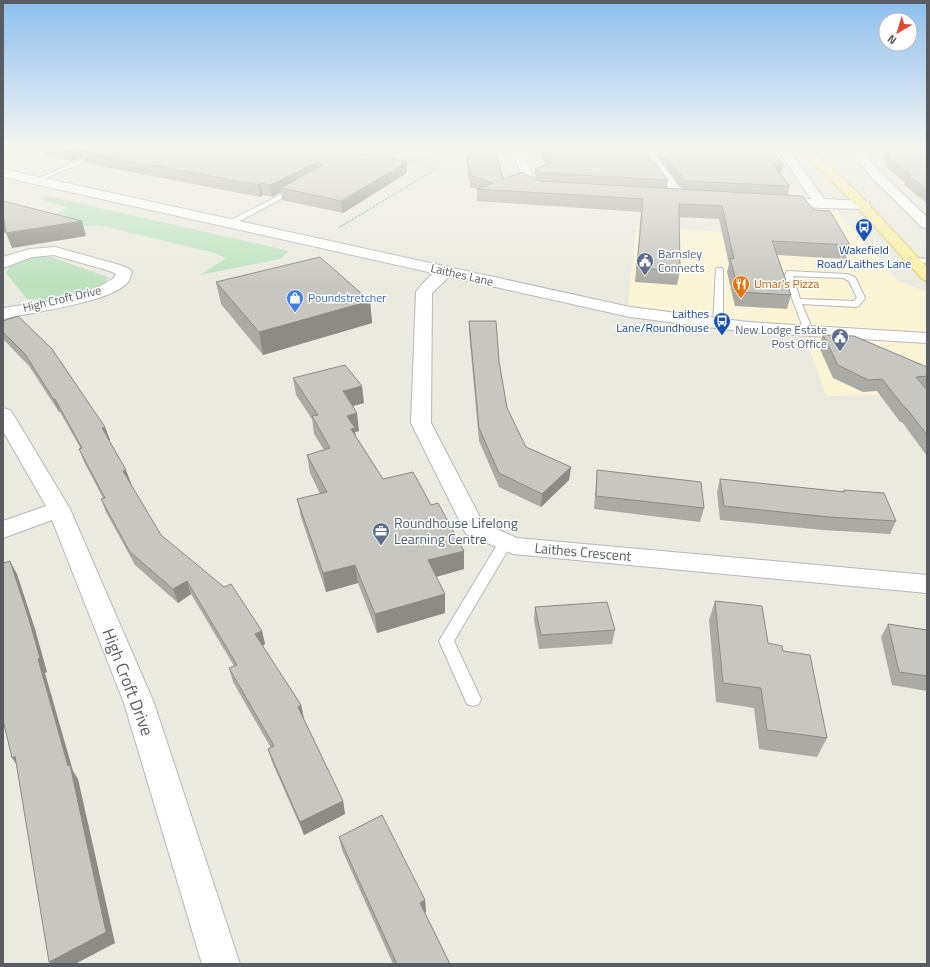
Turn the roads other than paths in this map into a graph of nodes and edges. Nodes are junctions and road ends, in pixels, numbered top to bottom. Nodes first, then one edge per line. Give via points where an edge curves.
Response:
1 (100, 194) edge
2 (286, 194) edge
3 (814, 194) edge
4 (853, 194) edge
5 (896, 194) edge
6 (664, 195) edge
7 (680, 196) joint
8 (695, 197) edge
9 (766, 201) edge
10 (821, 204) junction
11 (864, 205) junction
12 (229, 223) junction
13 (927, 224) edge
14 (920, 260) edge
15 (3, 264) edge
16 (720, 270) dead end
17 (447, 271) junction
18 (927, 276) edge
19 (3, 296) edge
20 (797, 301) junction
21 (6, 312) edge
22 (718, 324) junction
23 (808, 331) junction
24 (927, 338) edge
25 (3, 414) edge
26 (58, 509) junction
27 (3, 530) edge
28 (505, 543) junction
29 (927, 584) edge
30 (473, 699) dead end
31 (222, 964) edge

1 - 12 street, Laithes Lane
2 - 12 lane
3 - 10 street
4 - 11 main road
5 - 13 street
6 - 7 street
7 - 8 street
9 - 10 street
10 - 11 street
11 - 14 main road
12 - 17 street, Laithes Lane
14 - 18 main road
15 - 21 street, High Croft Drive via 30,253 55,251 124,272 121,281 101,292 47,306
16 - 22 lane
17 - 22 street, Laithes Lane via 614,309
17 - 28 street, Laithes Crescent via 424,292 421,423 474,528
19 - 21 street, High Croft Drive
20 - 20 lane via 788,277 790,273 844,276 852,279 860,298 856,304
20 - 23 lane
22 - 23 street, Laithes Lane
23 - 24 street, Laithes Lane
25 - 26 street, High Croft Drive
26 - 27 street
26 - 31 street, High Croft Drive via 139,703
28 - 29 street, Laithes Crescent via 513,546
28 - 30 lane via 446,641

